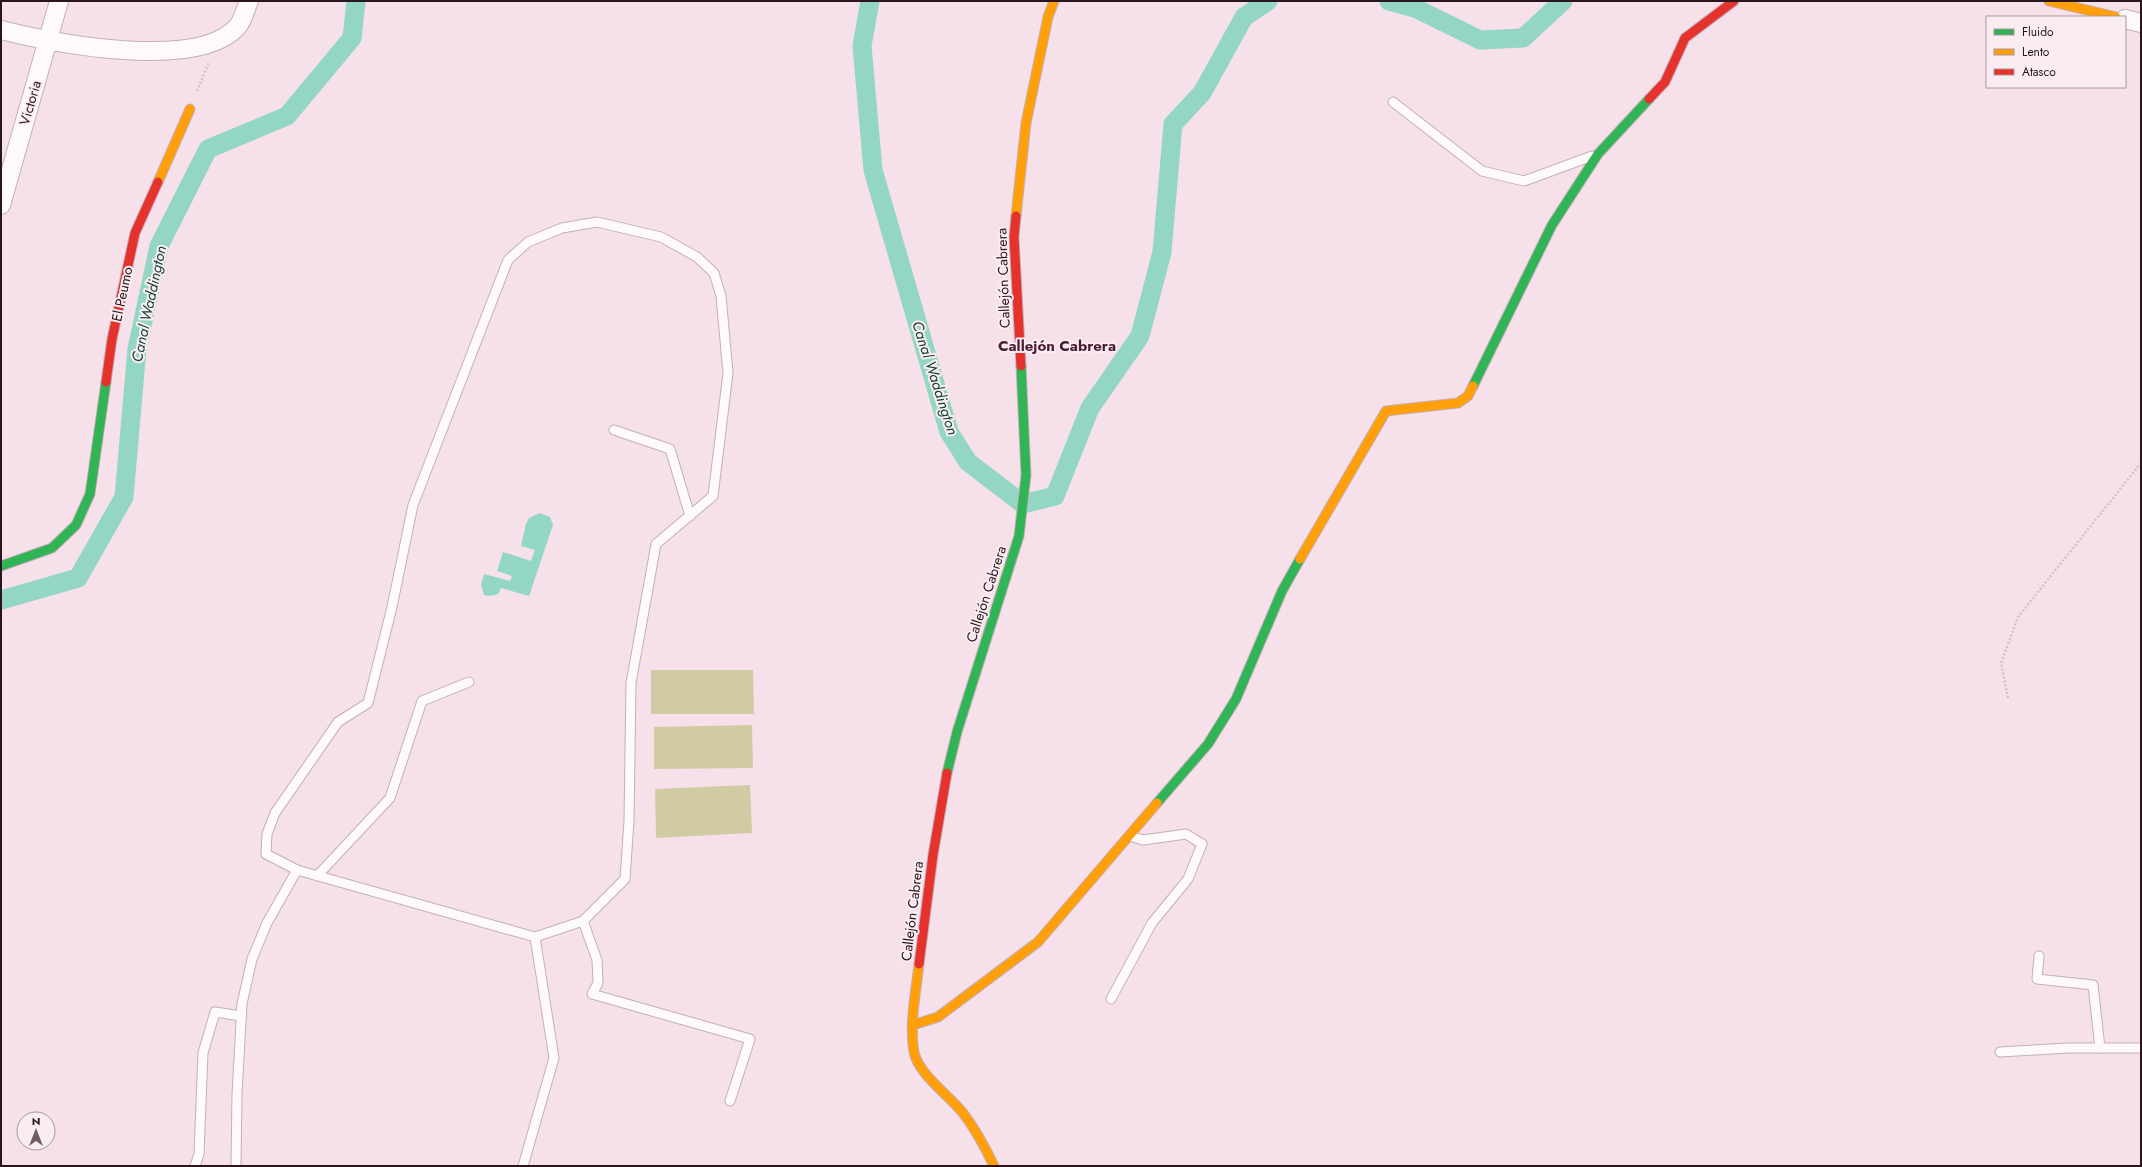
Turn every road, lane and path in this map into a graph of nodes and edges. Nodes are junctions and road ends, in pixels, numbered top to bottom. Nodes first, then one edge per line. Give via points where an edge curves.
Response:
1 (59, 1) edge
2 (249, 1) edge
3 (1054, 1) edge
4 (1734, 1) edge
5 (2049, 1) edge
6 (2112, 16) edge
7 (2126, 19) edge
8 (2141, 23) edge
9 (1, 30) edge
10 (218, 41) junction
11 (48, 42) junction
12 (1393, 102) dead end
13 (190, 109) joint
14 (1598, 154) junction
15 (1, 205) edge
16 (614, 430) dead end
17 (2141, 463) edge
18 (690, 516) junction
19 (1, 566) edge
20 (469, 682) dead end
21 (2008, 698) dead end
22 (1130, 836) junction
23 (297, 870) junction
24 (317, 876) junction
25 (583, 921) junction
26 (535, 937) junction
27 (2039, 956) dead end
28 (1111, 999) dead end
29 (241, 1016) junction
30 (913, 1025) junction
31 (2100, 1048) junction
32 (2141, 1048) edge
33 (2000, 1052) dead end
34 (730, 1101) dead end
35 (195, 1166) edge
36 (236, 1166) edge
37 (523, 1166) edge
38 (994, 1166) edge

1 - 11 street, Victoria
2 - 10 street via 238,26
3 - 30 street, Callejón Cabrera via 1048,17 1026,123 1014,237 1026,475 1019,536 956,732 944,785
4 - 14 street via 1685,38 1665,82
5 - 6 street
7 - 8 street
9 - 11 street
10 - 11 street via 173,50 120,51
10 - 13 path
11 - 15 street, Victoria
12 - 14 lane via 1482,171 1524,181
13 - 19 street, El Peumo via 135,233 112,339 90,494 76,525 52,548
14 - 22 street via 1552,225 1468,396 1458,403 1386,411 1282,591 1236,699 1208,744
16 - 18 lane via 670,449
17 - 21 path via 2018,617 2001,663
18 - 23 lane via 713,496 728,373 721,296 714,273 697,257 661,237 597,222 562,228 528,242 508,260 413,505 392,607 368,703 338,722 275,813 267,834 266,854
18 - 25 lane via 656,544 631,683 625,879
20 - 24 lane via 422,701 390,798
22 - 28 lane via 1143,840 1186,834 1202,844 1188,879 1152,923
22 - 30 street via 1038,942 938,1017
23 - 24 lane
23 - 29 lane via 267,923 252,959
24 - 26 lane
25 - 26 lane
25 - 34 lane via 597,960 598,983 592,994 750,1039
26 - 37 lane via 554,1058
27 - 31 lane via 2037,980 2093,985
29 - 35 lane via 215,1012 203,1053 198,1154
29 - 36 lane via 236,1094
30 - 38 street, Callejón Cabrera via 914,1053 920,1067 963,1112 983,1142
31 - 32 lane
31 - 33 lane

